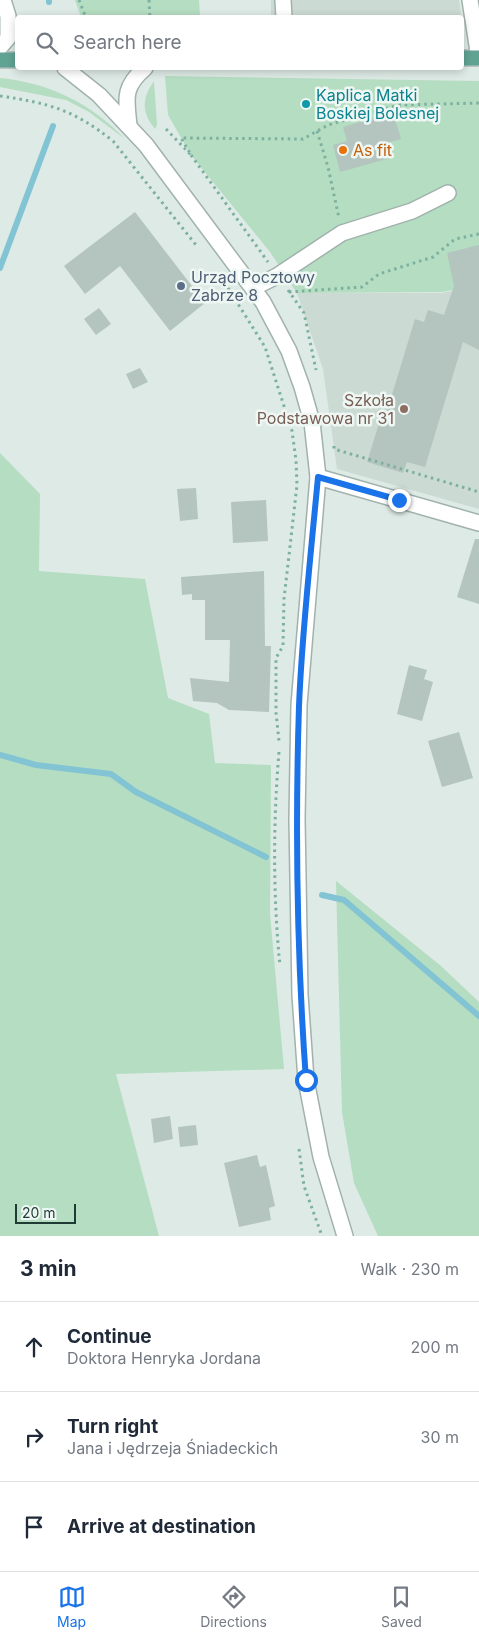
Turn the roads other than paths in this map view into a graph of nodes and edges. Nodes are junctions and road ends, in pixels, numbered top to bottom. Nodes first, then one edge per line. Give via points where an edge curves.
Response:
1 (3, 0) edge
2 (283, 0) edge
3 (470, 0) edge
4 (284, 15) edge
5 (12, 21) edge
6 (0, 47) edge
7 (464, 58) edge
8 (479, 58) edge
9 (0, 60) edge
10 (15, 60) edge
11 (68, 70) edge
12 (142, 70) edge
13 (129, 125) junction
14 (448, 193) dead end
15 (253, 288) junction
16 (318, 477) junction
17 (479, 523) edge
18 (345, 1236) edge

1 - 5 street
2 - 4 street
3 - 8 street
5 - 6 street via 8,38
7 - 8 main road
9 - 10 main road
11 - 13 street
12 - 13 street via 130,82 126,102
13 - 15 street
14 - 15 street via 412,211 342,233
15 - 16 street via 289,350 302,386 312,422
16 - 17 street
16 - 18 street via 299,705 300,995 308,1090 321,1157

